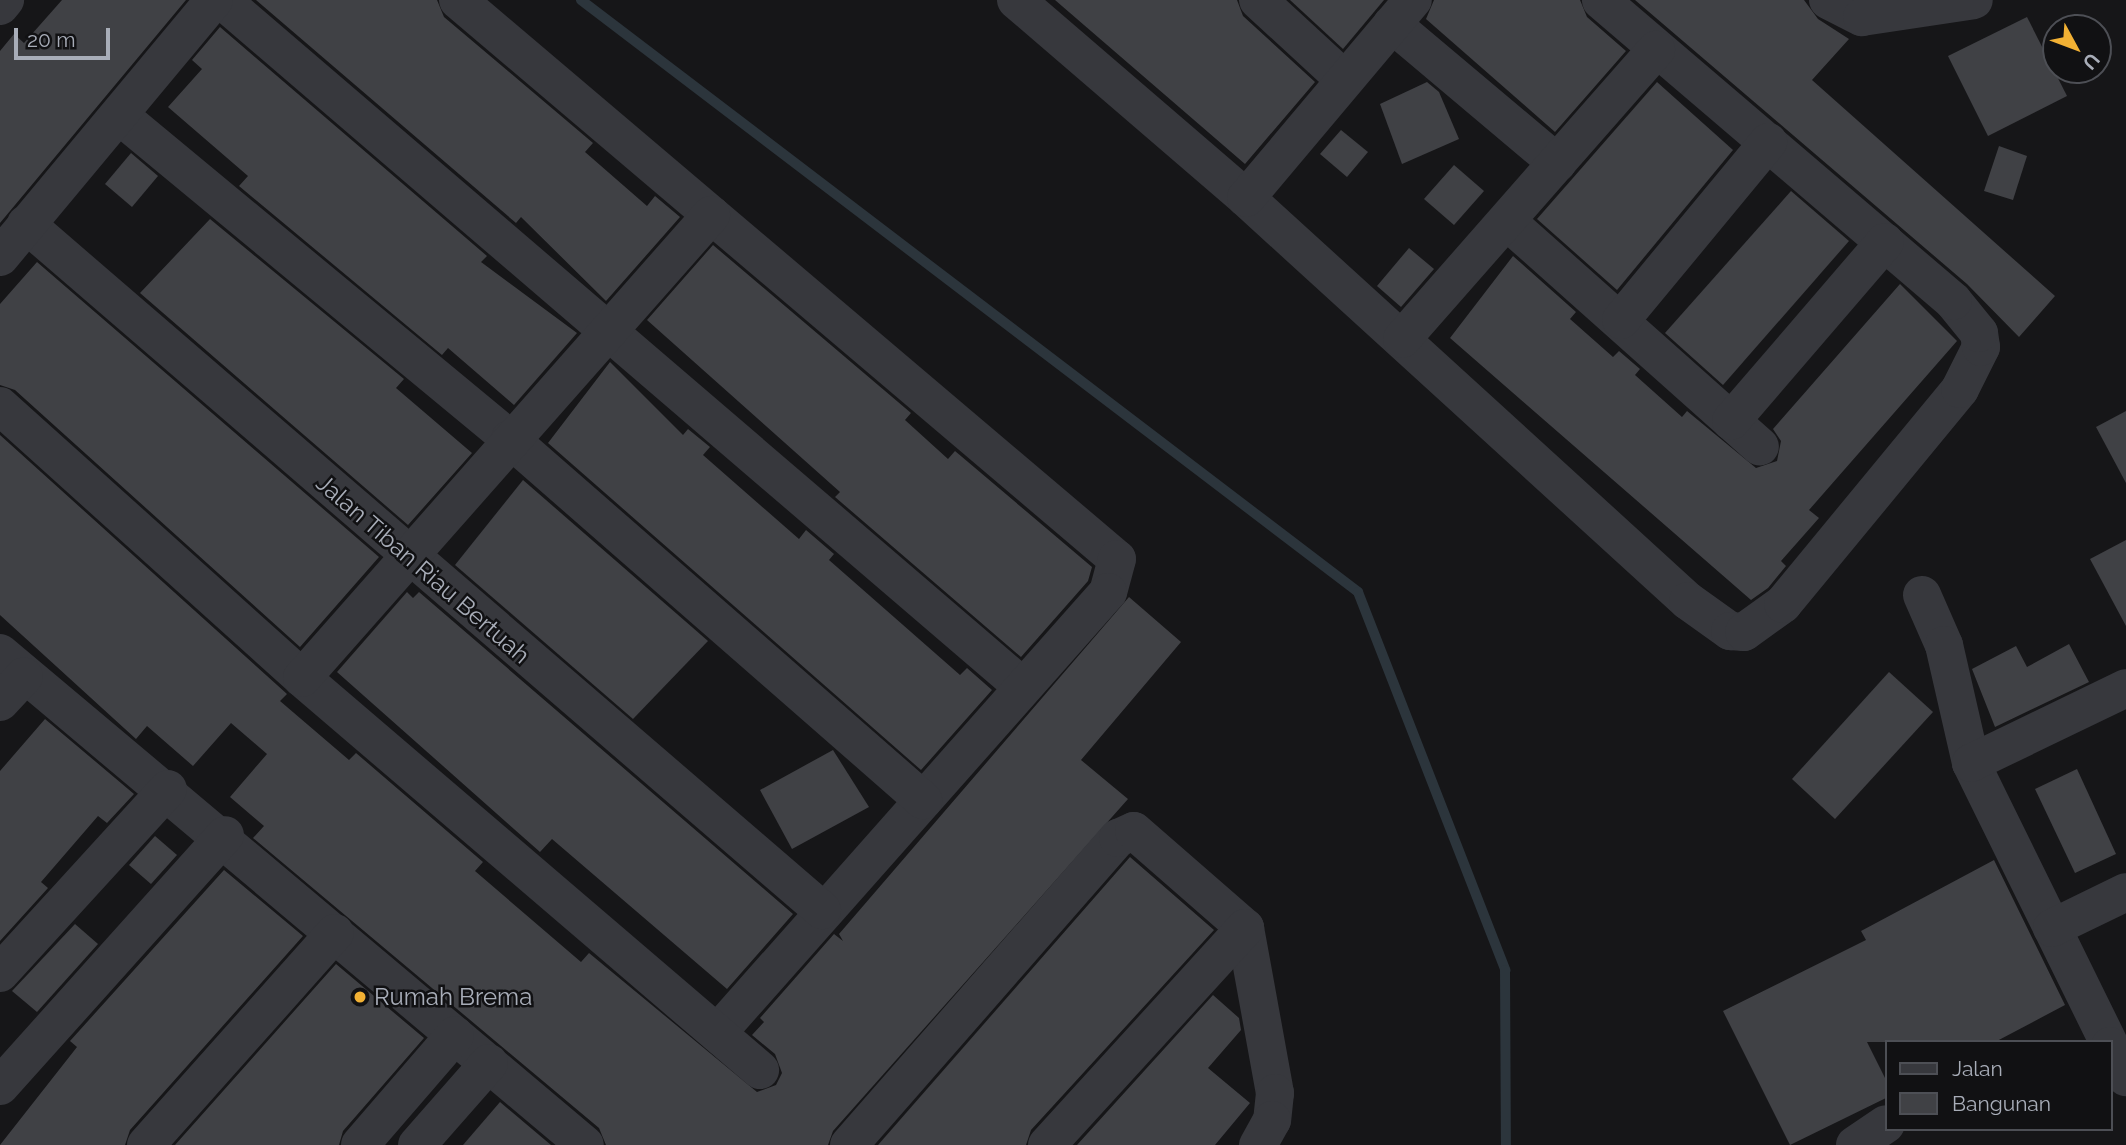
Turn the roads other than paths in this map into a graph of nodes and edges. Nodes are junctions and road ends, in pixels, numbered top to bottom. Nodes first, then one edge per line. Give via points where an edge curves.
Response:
1 (5, 0) edge
2 (214, 0) edge
3 (222, 0) edge
4 (458, 0) edge
5 (1258, 0) edge
6 (1601, 0) edge
7 (1828, 0) edge
8 (1975, 0) edge
9 (1024, 3) edge
10 (0, 6) edge
11 (1877, 7) edge
12 (1403, 12) edge
13 (1656, 50) junction
14 (1344, 79) junction
15 (120, 116) junction
16 (1768, 142) junction
17 (1557, 163) junction
18 (1246, 198) junction
19 (711, 215) junction
20 (1509, 223) junction
21 (26, 224) junction
22 (1885, 242) junction
23 (0, 257) edge
24 (1621, 320) junction
25 (605, 333) junction
26 (1402, 339) junction
27 (0, 406) edge
28 (1731, 421) junction
29 (509, 439) junction
30 (1760, 447) dead end
31 (409, 558) junction
32 (1923, 595) dead end
33 (8, 677) edge
34 (302, 678) junction
35 (1023, 687) junction
36 (2126, 688) edge
37 (1971, 763) junction
38 (167, 789) junction
39 (923, 800) junction
40 (225, 835) junction
41 (2126, 892) edge
42 (822, 910) junction
43 (1245, 928) junction
44 (2052, 928) junction
45 (335, 933) junction
46 (0, 973) edge
47 (719, 1031) junction
48 (455, 1035) junction
49 (2106, 1040) edge
50 (489, 1063) junction
51 (760, 1070) dead end
52 (0, 1086) edge
53 (1884, 1125) edge
54 (146, 1145) edge
55 (360, 1145) edge
56 (417, 1145) edge
57 (585, 1145) edge
58 (849, 1145) edge
59 (1047, 1145) edge
60 (1258, 1145) edge
61 (1855, 1145) edge

1 - 10 street
2 - 15 street
3 - 25 street
4 - 19 street
5 - 14 street
6 - 13 street
7 - 11 street via 1849,14
8 - 11 street
9 - 18 street
12 - 14 street
12 - 17 street
13 - 16 street
13 - 17 street
14 - 18 street
15 - 21 street
15 - 29 street
16 - 22 street
16 - 24 street
17 - 20 street
18 - 26 street
19 - 25 street
19 - 35 street via 1117,559 1108,592
20 - 24 street
20 - 26 street
21 - 23 street
21 - 31 street, Jalan Tiban Riau Bertuah
22 - 26 street via 1972,321 1981,347 1960,389 1783,604 1744,632 1730,631 1688,601
22 - 28 street
24 - 28 street
25 - 29 street
25 - 35 street
27 - 34 street
28 - 30 street
29 - 31 street
29 - 39 street
31 - 34 street
31 - 42 street, Jalan Tiban Riau Bertuah
32 - 37 street via 1944,645
33 - 38 street
34 - 47 street
35 - 39 street
36 - 37 street
37 - 44 street
38 - 40 street
38 - 46 street
39 - 42 street
40 - 45 street
40 - 52 street
41 - 44 street
42 - 47 street
43 - 58 street via 1142,833 1128,832
43 - 59 street
43 - 60 street via 1275,1094 1272,1120
44 - 49 street
45 - 48 street
45 - 54 street
47 - 51 street
48 - 50 street
48 - 55 street
50 - 56 street
50 - 57 street
53 - 61 street

